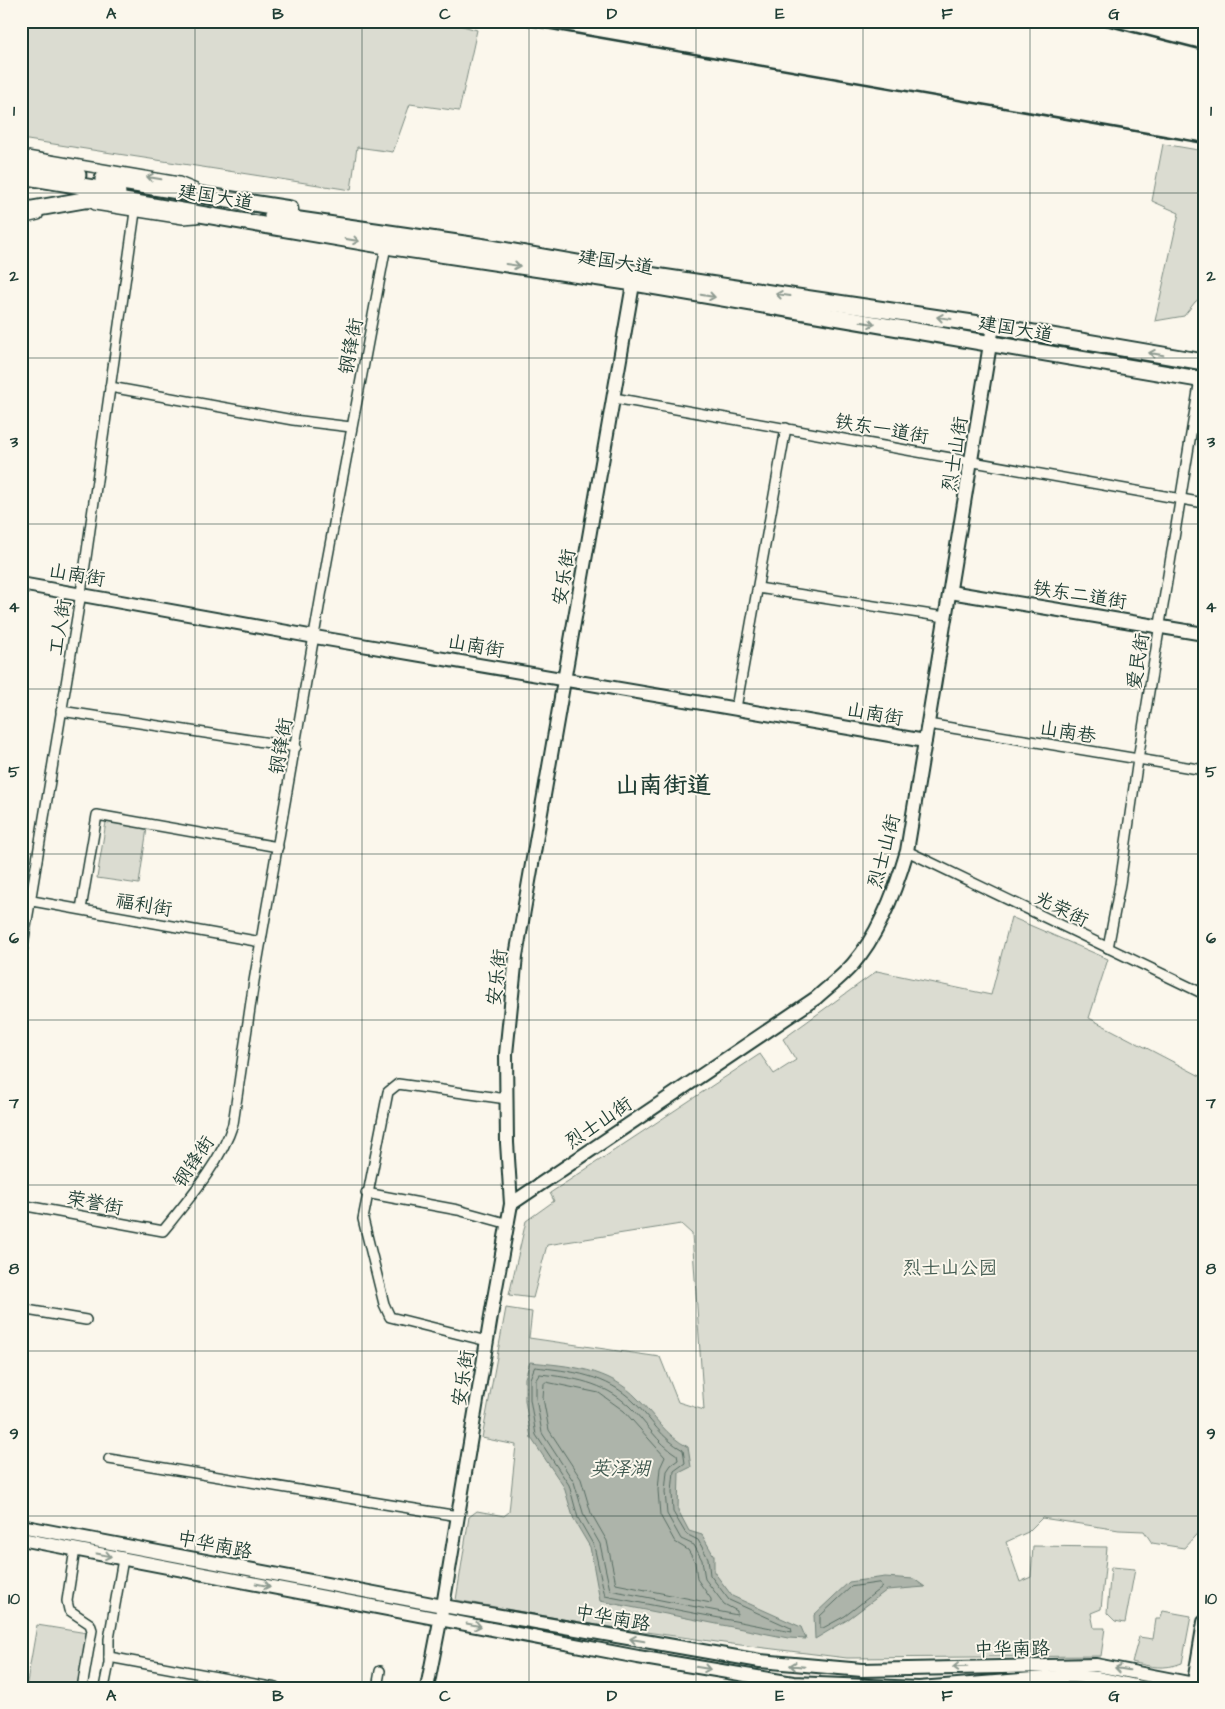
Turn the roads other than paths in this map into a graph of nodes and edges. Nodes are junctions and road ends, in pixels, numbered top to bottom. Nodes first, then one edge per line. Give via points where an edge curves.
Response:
1 (21, 155) edge
2 (21, 166) edge
3 (21, 176) edge
4 (217, 197) junction
5 (142, 208) junction
6 (21, 211) edge
7 (21, 219) edge
8 (386, 246) junction
9 (485, 247) junction
10 (635, 278) junction
11 (993, 326) junction
12 (991, 344) junction
13 (1204, 362) edge
14 (1202, 379) edge
15 (110, 387) junction
16 (614, 398) junction
17 (351, 427) junction
18 (786, 428) junction
19 (972, 460) junction
20 (1180, 498) junction
21 (1204, 503) edge
22 (21, 584) edge
23 (758, 588) junction
24 (950, 592) junction
25 (81, 593) junction
26 (945, 617) junction
27 (1159, 625) junction
28 (1204, 634) edge
29 (315, 637) junction
30 (565, 679) junction
31 (736, 708) junction
32 (61, 711) junction
33 (928, 724) junction
34 (925, 740) junction
35 (296, 747) junction
36 (1138, 759) junction
37 (1204, 770) edge
38 (278, 847) junction
39 (907, 851) junction
40 (26, 900) edge
41 (81, 909) junction
42 (261, 942) junction
43 (1108, 948) junction
44 (21, 957) edge
45 (1204, 994) edge
46 (507, 1100) junction
47 (366, 1193) junction
48 (511, 1204) junction
49 (21, 1205) edge
50 (509, 1224) junction
51 (163, 1231) joint
52 (21, 1309) edge
53 (86, 1320) dead end
54 (487, 1341) junction
55 (110, 1459) dead end
56 (458, 1516) junction
57 (21, 1526) edge
58 (21, 1539) edge
59 (74, 1549) junction
60 (123, 1559) junction
61 (442, 1613) junction
62 (1204, 1622) edge
63 (109, 1657) junction
64 (924, 1668) junction
65 (380, 1671) dead end
66 (1124, 1685) edge
67 (1197, 1686) edge
68 (82, 1688) edge
69 (104, 1688) edge
70 (276, 1688) edge
71 (377, 1688) edge
72 (428, 1688) edge
73 (919, 1688) edge
74 (1146, 1688) edge

4 -> 1 street via 179,182
2 - 4 highway
3 - 9 highway, 建国大道
4 - 9 highway via 403,227
5 - 6 highway, 建国大道 via 112,199 84,200
5 - 7 street via 94,205
5 -> 8 highway, 建国大道 via 219,217
5 - 15 street, 工人街
8 -> 10 highway, 建国大道
8 - 17 street, 钢锋街
9 - 10 highway, 建国大道
11 -> 10 highway, 建国大道
10 -> 12 highway, 建国大道
10 - 16 main road, 安乐街
11 - 12 main road, 烈士山街
13 -> 11 highway, 建国大道
12 - 14 highway, 建国大道
12 - 19 main road, 烈士山街
14 - 20 street, 爱民街
15 - 17 street via 293,420
15 - 25 street, 工人街
16 - 18 street, 铁东一道街
16 - 30 main road, 安乐街
17 - 29 street, 钢锋街
18 - 19 street, 铁东一道街
18 - 23 street
19 - 20 street, 铁东一道街
19 - 24 main road, 烈士山街
20 - 21 street, 铁东一道街
20 - 27 street, 爱民街
22 - 25 main road, 山南街
23 - 26 street
23 - 31 street
24 - 26 main road, 烈士山街
24 - 27 main road, 铁东二道街
25 - 29 main road, 山南街
25 - 32 street, 工人街
26 - 33 main road, 烈士山街
27 - 28 main road, 铁东二道街
27 - 36 street, 爱民街
29 - 30 main road, 山南街
29 - 35 street, 钢锋街
30 - 31 main road, 山南街
30 - 46 main road, 安乐街 via 516,956 506,1054
31 - 34 main road, 山南街
32 - 35 street
32 - 40 street, 工人街
33 - 34 main road, 烈士山街
33 - 36 street, 山南巷
34 - 39 main road, 烈士山街
35 - 38 street, 钢锋街
36 - 37 street, 山南巷
36 - 43 street, 爱民街
38 - 41 street via 97,815
38 - 42 street, 钢锋街
39 - 43 street, 光荣街
39 - 48 main road, 烈士山街 via 898,882 884,912 854,964 835,982
40 - 41 street, 福利街
40 - 44 street, 工人街
41 - 42 street, 福利街
42 - 51 street, 钢锋街 via 233,1124 215,1164
43 - 45 street, 光荣街
46 - 47 street via 398,1084 388,1092
46 - 48 main road, 安乐街
47 - 50 street via 458,1210
47 - 54 street via 363,1219 390,1317
48 - 50 main road, 安乐街
49 - 51 street, 荣誉街
50 - 54 main road, 安乐街
52 - 53 street
54 - 56 main road, 安乐街
55 - 56 street
56 - 61 main road, 安乐街
57 - 61 main road, 中华南路
58 - 59 main road, 中华南路
59 -> 60 main road, 中华南路
59 - 68 street via 68,1610 86,1621 92,1630
60 -> 61 main road, 中华南路
60 - 63 street via 109,1639
64 -> 61 main road, 中华南路 via 862,1670 760,1662
61 - 72 main road, 安乐街
61 -> 73 main road, 中华南路 via 638,1657 793,1683
62 - 67 main road
63 - 69 street
63 - 70 street
67 -> 64 main road, 中华南路 via 1096,1665
64 - 73 main road
65 - 71 street
66 - 73 main road, 中华南路 via 1070,1676
66 - 74 main road, 中华南路

